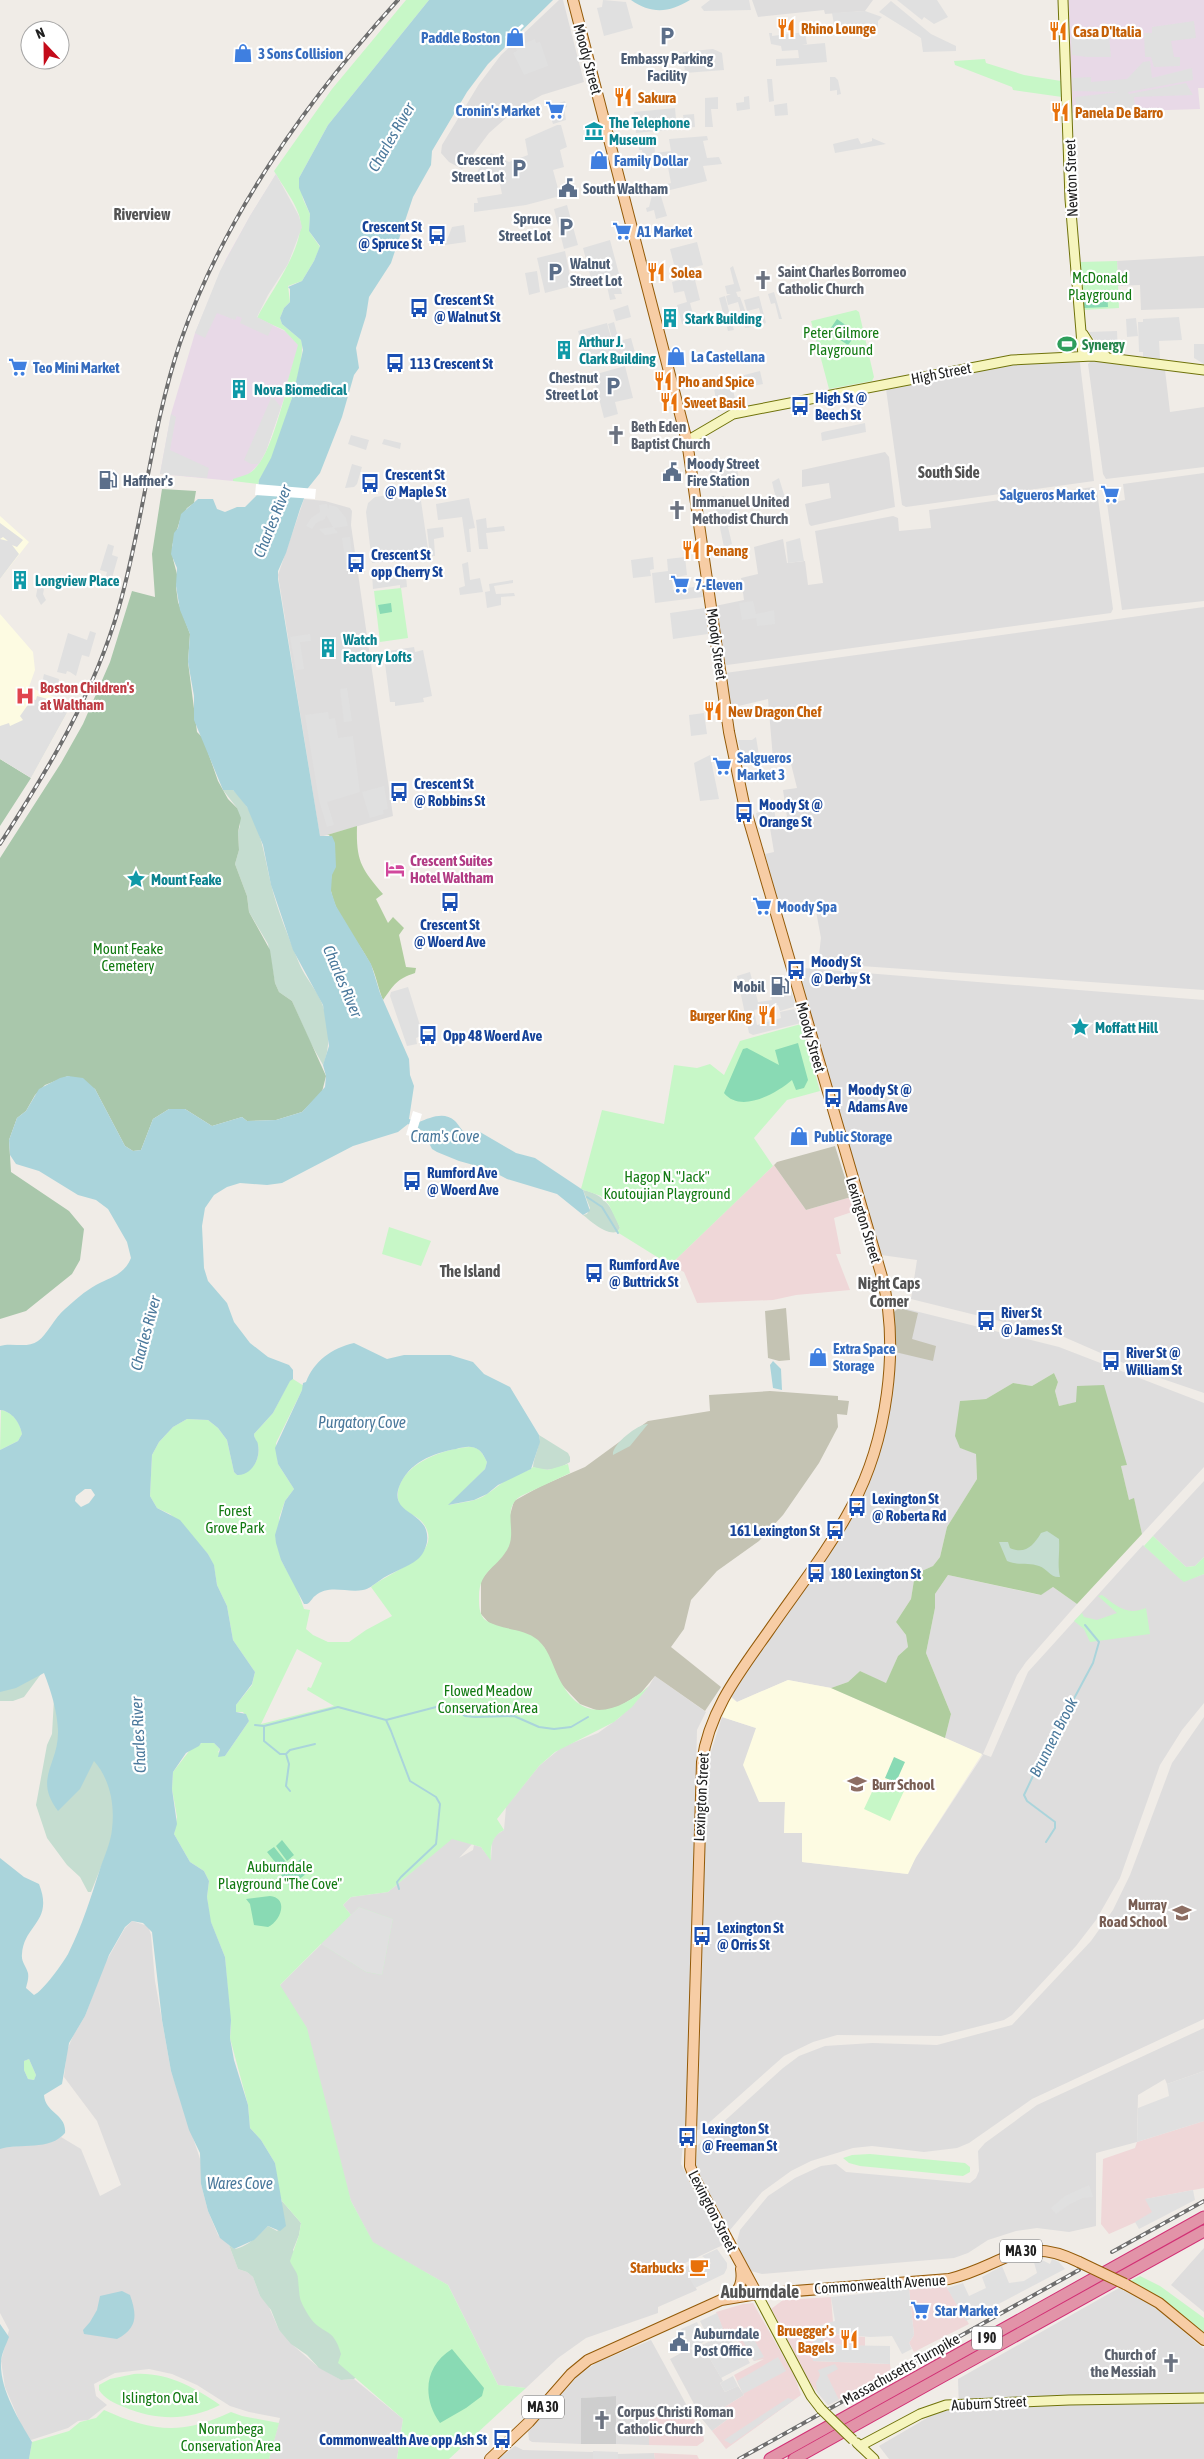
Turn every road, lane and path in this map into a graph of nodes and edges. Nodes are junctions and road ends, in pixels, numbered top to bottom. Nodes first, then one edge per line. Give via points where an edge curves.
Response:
1 (573, 0) edge
2 (1063, 0) edge
3 (1080, 326) junction
4 (1083, 356) junction
5 (1114, 359) junction
6 (1204, 370) edge
7 (688, 441) junction
8 (832, 1110) joint
9 (1204, 2217) edge
10 (1204, 2231) edge
11 (740, 2264) junction
12 (756, 2294) junction
13 (726, 2299) junction
14 (1204, 2340) edge
15 (1204, 2398) edge
16 (857, 2443) junction
17 (490, 2459) edge
18 (770, 2459) edge
19 (794, 2459) edge
20 (874, 2459) edge

1 - 7 main road, Moody Street
2 - 3 main road, Newton Street via 1070,199
3 - 4 main road, Newton Street
3 - 5 main road via 1090,345
4 - 5 main road, High Street
4 - 7 main road, High Street via 1012,360 771,406 730,415
5 - 6 main road, High Street
7 - 8 main road, Moody Street via 738,776
8 - 11 main road, Lexington Street via 885,1292 889,1364 882,1420 867,1474 844,1520 722,1698 706,1738 701,1772 690,2166
9 - 18 highway, Massachusetts Turnpike / I 90
10 - 19 highway, Massachusetts Turnpike / I 90
11 - 12 main road, Lexington Street
11 - 13 main road via 741,2285
12 - 13 main road, Commonwealth Avenue / MA 30
12 - 14 main road, Commonwealth Avenue / MA 30, bridge via 949,2279 1011,2254 1029,2250 1053,2251 1158,2303
12 - 16 main road, Lexington Street, bridge via 809,2392 821,2409
13 - 17 main road, Commonwealth Avenue / MA 30 via 588,2360
15 - 16 main road, Auburn Street via 946,2405
16 - 20 main road

